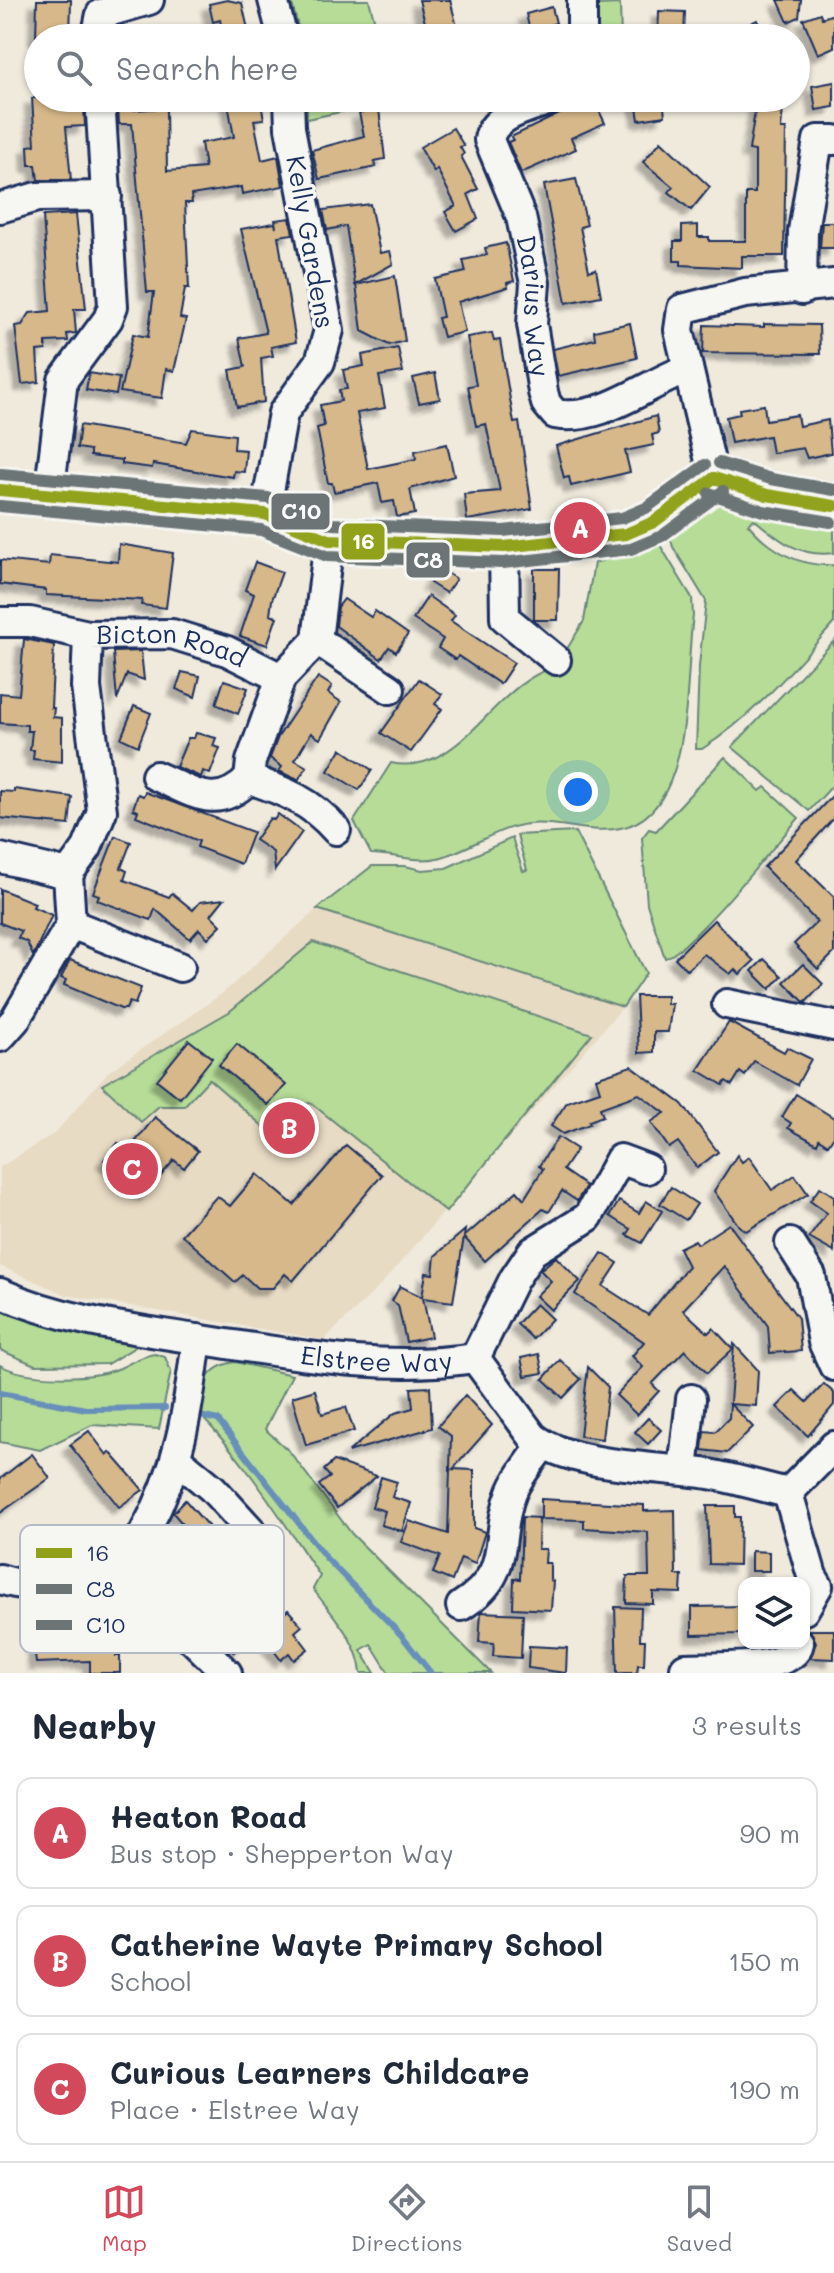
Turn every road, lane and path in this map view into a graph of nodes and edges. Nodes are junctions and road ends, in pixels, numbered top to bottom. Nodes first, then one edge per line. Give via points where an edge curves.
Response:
1 (149, 0) edge
2 (273, 0) edge
3 (582, 0) edge
4 (99, 24) edge
5 (279, 24) edge
6 (582, 24) edge
7 (101, 112) edge
8 (289, 112) edge
9 (520, 112) edge
10 (834, 140) edge
11 (107, 196) junction
12 (0, 208) edge
13 (834, 284) edge
14 (802, 290) junction
15 (688, 369) junction
16 (714, 478) junction
17 (0, 490) edge
18 (49, 495) junction
19 (834, 506) edge
20 (265, 514) junction
21 (329, 540) junction
22 (504, 547) junction
23 (0, 622) edge
24 (88, 635) junction
25 (317, 640) junction
26 (556, 660) dead end
27 (281, 678) junction
28 (390, 689) dead end
29 (156, 776) dead end
30 (249, 779) junction
31 (336, 830) dead end
32 (0, 858) edge
33 (68, 874) junction
34 (71, 924) junction
35 (180, 967) dead end
36 (727, 1004) dead end
37 (834, 1026) edge
38 (0, 1037) edge
39 (647, 1169) dead end
40 (790, 1243) dead end
41 (0, 1293) edge
42 (197, 1339) junction
43 (475, 1358) junction
44 (834, 1366) edge
45 (691, 1399) dead end
46 (542, 1445) junction
47 (834, 1446) edge
48 (178, 1460) junction
49 (683, 1470) junction
50 (788, 1493) junction
51 (146, 1525) edge
52 (246, 1525) edge
53 (0, 1579) edge
54 (20, 1584) edge
55 (819, 1596) edge
56 (461, 1606) dead end
57 (796, 1649) edge
58 (207, 1653) edge
59 (685, 1668) dead end
60 (227, 1673) edge

1 - 4 street via 101,14
2 - 5 street
3 - 6 street
7 - 11 street
8 - 20 street, Kelly Gardens via 329,330 320,362 283,413
9 - 15 street, Darius Way via 500,120 489,140 521,217 535,283 532,324 546,403 555,414 575,415 626,400
10 - 14 street via 818,140 803,231
11 - 12 street via 37,197
11 - 18 street via 113,306 63,380
13 - 14 street
14 - 15 street via 745,293 682,309 678,322
15 - 16 street
16 - 19 street via 767,495
16 - 22 street via 654,522 626,534
17 - 18 street
18 - 20 street
20 - 21 street
21 - 22 street
21 - 25 street
22 - 26 street via 505,618
23 - 24 street via 30,622
24 - 27 street, Bicton Road via 172,634 227,651
24 - 33 street, Bicton Road via 86,687 102,811 91,840
25 - 27 street
25 - 28 street
27 - 30 street
29 - 30 street via 216,799
30 - 31 street via 289,793
32 - 33 street
33 - 34 street
34 - 35 street
34 - 38 street
36 - 37 street
39 - 43 street via 620,1159 588,1217 532,1252
40 - 44 street via 811,1276 824,1346
41 - 42 street, Elstree Way via 68,1317
42 - 43 street, Elstree Way via 369,1365
42 - 48 street
43 - 46 street, Elstree Way
45 - 49 street
46 - 49 street via 579,1456
46 - 56 street via 511,1493 494,1570 481,1591
47 - 50 street
48 - 51 street
48 - 52 street
49 - 50 street
50 - 55 street
53 - 54 street
57 - 59 street via 776,1664
58 - 60 street

